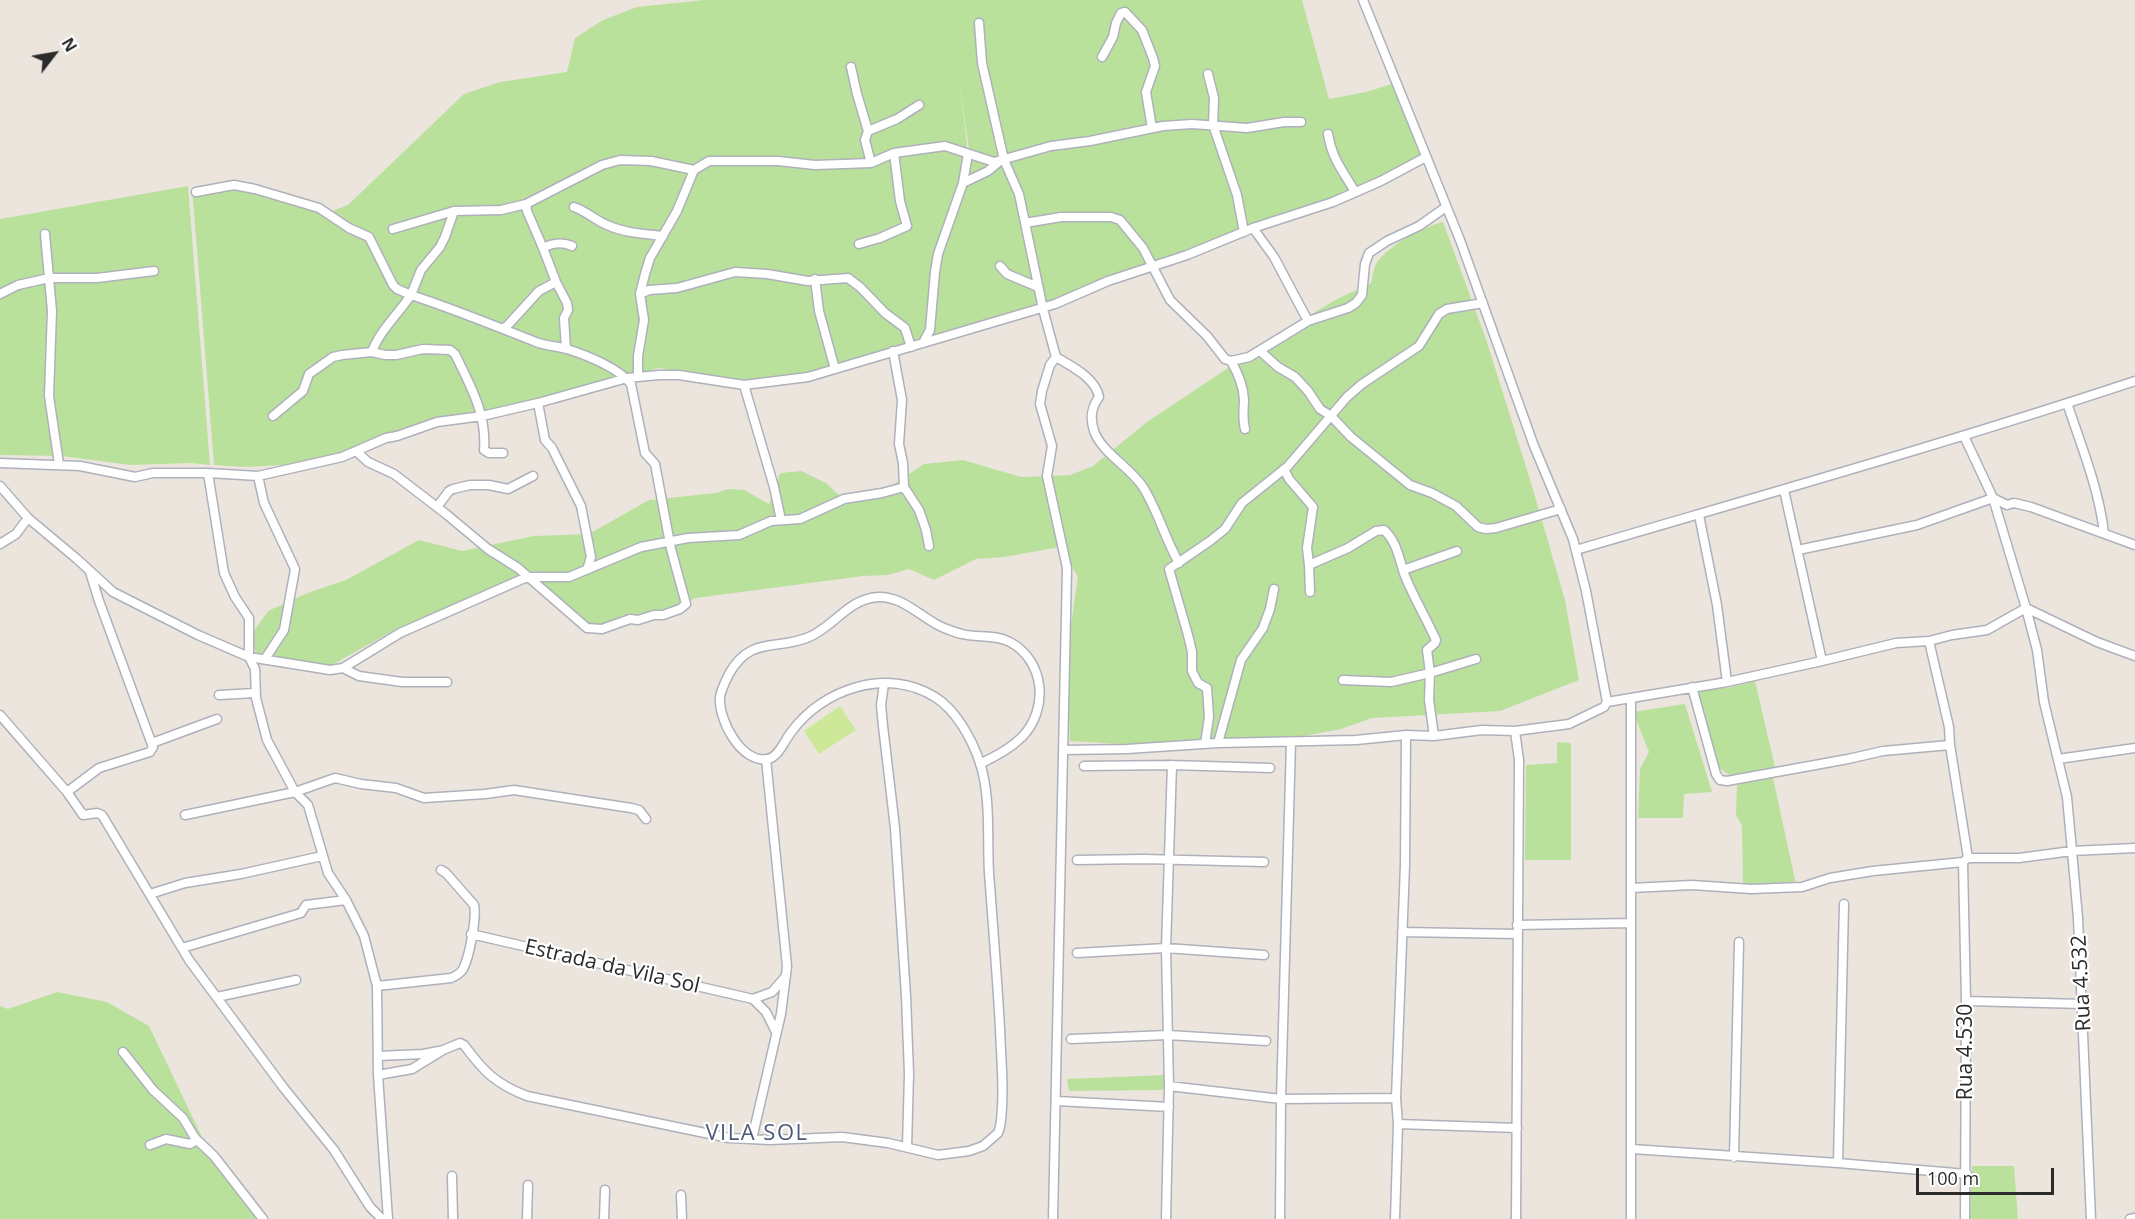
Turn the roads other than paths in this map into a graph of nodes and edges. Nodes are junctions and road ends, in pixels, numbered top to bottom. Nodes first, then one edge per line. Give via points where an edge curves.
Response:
1 (1363, 0) edge
2 (979, 22) dead end
3 (1102, 57) dead end
4 (851, 67) dead end
5 (1208, 74) dead end
6 (919, 105) dead end
7 (1301, 122) dead end
8 (1213, 125) junction
9 (1152, 128) junction
10 (868, 131) junction
11 (1328, 134) dead end
12 (894, 153) junction
13 (968, 154) junction
14 (1426, 157) junction
15 (1002, 161) junction
16 (872, 163) junction
17 (694, 170) junction
18 (963, 183) junction
19 (196, 192) dead end
20 (1355, 192) junction
21 (526, 204) junction
22 (574, 207) dead end
23 (1446, 207) junction
24 (454, 211) junction
25 (1025, 223) junction
26 (1253, 228) junction
27 (393, 229) dead end
28 (1244, 232) junction
29 (45, 234) dead end
30 (663, 236) junction
31 (859, 244) dead end
32 (572, 246) dead end
33 (543, 248) junction
34 (1152, 265) junction
35 (1000, 266) dead end
36 (154, 271) dead end
37 (49, 278) junction
38 (815, 279) junction
39 (556, 282) junction
40 (1038, 287) junction
41 (0, 294) edge
42 (640, 294) junction
43 (411, 295) junction
44 (1483, 303) junction
45 (1043, 309) junction
46 (1308, 321) junction
47 (503, 328) junction
48 (923, 343) junction
49 (910, 347) junction
50 (566, 349) junction
51 (893, 351) junction
52 (1260, 351) junction
53 (372, 352) junction
54 (1056, 357) junction
55 (1231, 361) junction
56 (835, 369) junction
57 (638, 377) junction
58 (627, 378) junction
59 (2135, 381) edge
60 (744, 386) junction
61 (538, 403) junction
62 (2067, 403) junction
63 (273, 416) dead end
64 (482, 416) junction
65 (1331, 416) junction
66 (1245, 429) dead end
67 (1964, 436) junction
68 (356, 451) junction
69 (503, 453) dead end
70 (0, 463) edge
71 (59, 464) junction
72 (1284, 469) junction
73 (208, 473) junction
74 (258, 476) junction
75 (533, 476) dead end
76 (0, 486) edge
77 (904, 486) junction
78 (1784, 490) junction
79 (1993, 498) junction
80 (436, 507) junction
81 (1561, 509) junction
82 (1699, 515) junction
83 (28, 518) junction
84 (781, 520) junction
85 (2103, 532) junction
86 (671, 541) junction
87 (0, 544) edge
88 (2135, 545) edge
89 (929, 546) dead end
90 (1576, 550) junction
91 (1798, 550) junction
92 (1457, 551) dead end
93 (1179, 562) junction
94 (1309, 565) junction
95 (587, 570) junction
96 (1403, 570) junction
97 (90, 571) junction
98 (527, 577) junction
99 (1274, 589) dead end
100 (1310, 592) dead end
101 (2026, 608) junction
102 (1929, 641) junction
103 (2135, 656) edge
104 (249, 657) junction
105 (265, 658) junction
106 (1476, 659) dead end
107 (1822, 661) junction
108 (342, 668) junction
109 (1430, 674) junction
110 (1343, 680) dead end
111 (447, 682) dead end
112 (1727, 682) junction
113 (884, 684) junction
114 (1692, 687) junction
115 (255, 693) junction
116 (219, 695) dead end
117 (1631, 699) junction
118 (1607, 702) junction
119 (0, 715) edge
120 (217, 719) dead end
121 (1515, 731) junction
122 (1406, 735) junction
123 (1434, 736) junction
124 (1291, 742) junction
125 (152, 743) junction
126 (1218, 743) junction
127 (1205, 744) junction
128 (1950, 745) junction
129 (2135, 748) edge
130 (1064, 750) junction
131 (766, 759) junction
132 (2058, 759) junction
133 (980, 764) junction
134 (1172, 765) junction
135 (1084, 766) dead end
136 (1270, 768) dead end
137 (67, 792) junction
138 (295, 792) junction
139 (185, 815) dead end
140 (646, 819) dead end
141 (2135, 848) edge
142 (2072, 851) junction
143 (322, 856) junction
144 (1168, 859) junction
145 (1077, 860) dead end
146 (1965, 860) junction
147 (1264, 862) dead end
148 (441, 870) dead end
149 (1631, 888) junction
150 (150, 894) junction
151 (345, 900) junction
152 (1844, 904) dead end
153 (1630, 923) junction
154 (1517, 929) junction
155 (1402, 932) junction
156 (471, 934) junction
157 (1739, 942) dead end
158 (182, 948) junction
159 (1166, 948) junction
160 (1077, 953) dead end
161 (1264, 955) dead end
162 (786, 976) junction
163 (296, 980) dead end
164 (377, 986) junction
165 (217, 997) junction
166 (753, 999) junction
167 (1966, 1001) junction
168 (2083, 1004) junction
169 (777, 1034) junction
170 (1168, 1035) junction
171 (1071, 1039) dead end
172 (1266, 1041) dead end
173 (443, 1050) junction
174 (123, 1052) dead end
175 (378, 1056) junction
176 (378, 1075) junction
177 (1169, 1086) junction
178 (1396, 1098) junction
179 (1281, 1099) junction
180 (1057, 1101) junction
181 (1168, 1107) junction
182 (1398, 1124) junction
183 (1517, 1128) junction
184 (752, 1139) junction
185 (197, 1140) junction
186 (150, 1145) dead end
187 (907, 1147) junction
188 (1632, 1149) junction
189 (1734, 1157) junction
190 (1838, 1163) junction
191 (1967, 1174) junction
192 (452, 1176) dead end
193 (528, 1185) dead end
194 (605, 1190) dead end
195 (681, 1196) dead end
196 (2135, 1218) edge
197 (263, 1219) edge
198 (382, 1219) edge
199 (388, 1219) edge
200 (453, 1219) edge
201 (527, 1219) edge
202 (604, 1219) edge
203 (682, 1219) edge
204 (1053, 1219) edge
205 (1166, 1219) edge
206 (1280, 1219) edge
207 (1395, 1219) edge
208 (1516, 1219) edge
209 (1631, 1219) edge
210 (1965, 1219) edge
211 (2091, 1219) edge
212 (2130, 1219) edge

1 - 14 street
2 - 15 street via 982,63
3 - 9 street via 1118,17 1125,12 1142,30 1155,66 1146,92
4 - 10 street
5 - 8 street via 1214,98
6 - 10 street
7 - 8 street via 1247,128
8 - 9 street
8 - 28 street via 1237,195
9 - 15 street via 1051,146
10 - 16 street via 865,140
11 - 20 street via 1335,162
12 - 13 street via 945,146
12 - 16 street
12 - 31 street via 907,226
13 - 15 street
13 - 18 street
14 - 20 street
14 - 23 street
15 - 18 street
15 - 25 street via 1019,194
16 - 17 street via 815,165 725,160 709,161
17 - 21 street via 651,161 620,160 602,165
17 - 30 street
18 - 48 street via 938,254 930,330
19 - 43 street via 234,185 319,208 369,237 393,285
20 - 26 street
21 - 24 street via 501,210
21 - 33 street
22 - 30 street via 616,229
23 - 44 street
23 - 46 street via 1369,254 1362,296 1356,303
24 - 27 street
24 - 43 street via 440,247 421,270
25 - 34 street via 1061,217 1115,218 1133,234
25 - 40 street
26 - 28 street
26 - 46 street via 1274,257
28 - 34 street
29 - 37 street
30 - 42 street via 650,258
32 - 33 street via 559,243
33 - 39 street
34 - 45 street
34 - 55 street via 1170,300
35 - 40 street via 1007,274
36 - 37 street via 98,278
37 - 41 street
37 - 71 street via 49,396
38 - 42 street via 735,272
38 - 49 street via 848,278 905,328
38 - 56 street via 819,311
39 - 47 street via 539,291
39 - 50 street via 567,303
40 - 45 street
42 - 57 street via 644,320
43 - 47 street
43 - 53 street via 378,337
44 - 65 street via 1439,314 1419,346 1362,384
44 - 81 street
45 - 48 street
45 - 54 street
46 - 52 street
47 - 50 street
48 - 49 street
49 - 51 street
50 - 58 street
51 - 56 street
51 - 77 street via 902,400 899,444
52 - 55 street
52 - 65 street via 1295,377 1320,409
53 - 63 street via 342,355 324,363 309,374 303,391
53 - 64 street via 453,352
54 - 93 street via 1097,389 1099,397 1092,412 1095,434 1142,486
54 - 130 street via 1050,365 1040,404 1052,446 1047,476 1067,568
55 - 66 street via 1242,384
56 - 60 street
57 - 58 street
57 - 60 street via 679,375
58 - 61 street
58 - 86 street via 645,453 655,464
59 - 62 street
60 - 84 street
61 - 64 street
61 - 95 street via 545,440 581,506 591,557
62 - 67 street
62 - 85 street via 2093,484
64 - 68 street via 437,422
64 - 69 street via 484,450
65 - 72 street
65 - 81 street via 1410,485 1456,506 1478,527 1496,528
67 - 78 street
67 - 79 street, Rua 4.532
68 - 74 street
68 - 80 street
70 - 71 street
71 - 73 street via 135,477 153,473
72 - 93 street via 1242,503 1220,534
72 - 94 street via 1313,507 1307,548
73 - 74 street
73 - 104 street via 224,573 249,618
74 - 105 street via 264,503 295,569 284,630
75 - 80 street via 508,489 470,485 449,490
76 - 83 street
77 - 84 street via 882,494 844,499 800,519
77 - 89 street via 919,510
78 - 82 street
78 - 91 street
79 - 85 street
79 - 91 street via 1917,525
79 - 101 street, Rua 4.532
80 - 98 street
81 - 90 street
82 - 90 street
82 - 112 street
83 - 87 street via 16,534
83 - 97 street
84 - 86 street via 740,535
85 - 88 street
86 - 95 street via 641,547
86 - 98 street via 686,604 663,615 591,629
90 - 118 street
91 - 107 street
92 - 96 street
93 - 127 street via 1169,569 1192,652 1192,671 1198,683 1207,688 1209,717
94 - 96 street via 1384,530 1394,542
94 - 100 street
95 - 98 street via 569,576
96 - 109 street via 1436,640 1426,650
97 - 104 street via 113,592
97 - 125 street
98 - 108 street via 400,633
99 - 126 street via 1263,628 1241,660
101 - 102 street via 1987,630
101 - 103 street
101 - 132 street, Rua 4.532
102 - 107 street via 1896,643
102 - 128 street, Rua 4.530
104 - 105 street
104 - 115 street via 255,669
105 - 108 street via 330,670
106 - 109 street
107 - 112 street
108 - 111 street via 359,676 402,682
109 - 110 street via 1391,682
109 - 123 street
112 - 114 street
113 - 131 street via 839,692 816,706 792,730 777,753
113 - 133 street via 909,687 935,697 969,737
113 - 187 street via 882,726 895,828 905,976
114 - 117 street
114 - 128 street via 1720,780 1883,751
115 - 116 street
115 - 138 street via 267,740
117 - 118 street
117 - 149 street
118 - 121 street via 1569,724
119 - 137 street
120 - 125 street
121 - 123 street via 1482,730
121 - 154 street via 1519,760
122 - 123 street
122 - 124 street
122 - 155 street
124 - 126 street
124 - 179 street
125 - 137 street via 150,752 99,768
126 - 127 street
127 - 130 street
128 - 146 street, Rua 4.530
129 - 132 street
130 - 180 street
131 - 133 street via 744,750 721,714 720,695 730,672 743,656 763,645 809,638 843,611 878,597 895,599 940,627 1007,640 1033,664 1040,683 1035,719 1023,736
131 - 162 street
132 - 142 street, Rua 4.532
133 - 187 street via 987,806 999,1018 1000,1127 990,1141 969,1151 938,1155
134 - 135 street
134 - 136 street
134 - 144 street
137 - 150 street via 83,815 102,815
138 - 139 street
138 - 140 street via 335,778 396,788 424,798 514,790 631,808 639,810
138 - 143 street via 308,804
141 - 142 street
142 - 146 street
142 - 168 street, Rua 4.532
143 - 150 street via 194,881
143 - 151 street
144 - 145 street
144 - 147 street
144 - 159 street
146 - 149 street via 1872,871 1802,887
146 - 167 street, Rua 4.530
148 - 156 street via 474,905
149 - 153 street
150 - 158 street
151 - 158 street via 306,905 301,913
151 - 164 street via 366,943
152 - 190 street
153 - 154 street
153 - 188 street
154 - 155 street
154 - 183 street
155 - 178 street
156 - 164 street via 464,967 456,976
156 - 166 street, Estrada da Vila Sol
157 - 189 street
158 - 165 street
159 - 160 street
159 - 161 street
159 - 170 street
162 - 166 street via 772,992
162 - 169 street
163 - 165 street
164 - 175 street
165 - 198 street
166 - 169 street via 770,1018
167 - 168 street
167 - 191 street, Rua 4.530
168 - 211 street, Rua 4.532
169 - 184 street
170 - 171 street
170 - 172 street
170 - 177 street
173 - 175 street
173 - 176 street via 412,1069
173 - 184 street via 456,1043 464,1045 490,1077 527,1096 729,1138
174 - 185 street via 153,1090 183,1118
175 - 176 street
176 - 199 street
177 - 179 street
177 - 181 street
178 - 179 street
178 - 182 street
179 - 206 street
180 - 181 street
180 - 204 street
181 - 205 street
182 - 183 street
182 - 207 street
183 - 208 street
184 - 187 street via 842,1137
185 - 186 street via 190,1144 166,1139
185 - 197 street
188 - 189 street
188 - 209 street
189 - 190 street
190 - 191 street
191 - 210 street, Rua 4.530
192 - 200 street
193 - 201 street
194 - 202 street
195 - 203 street
196 - 212 street

